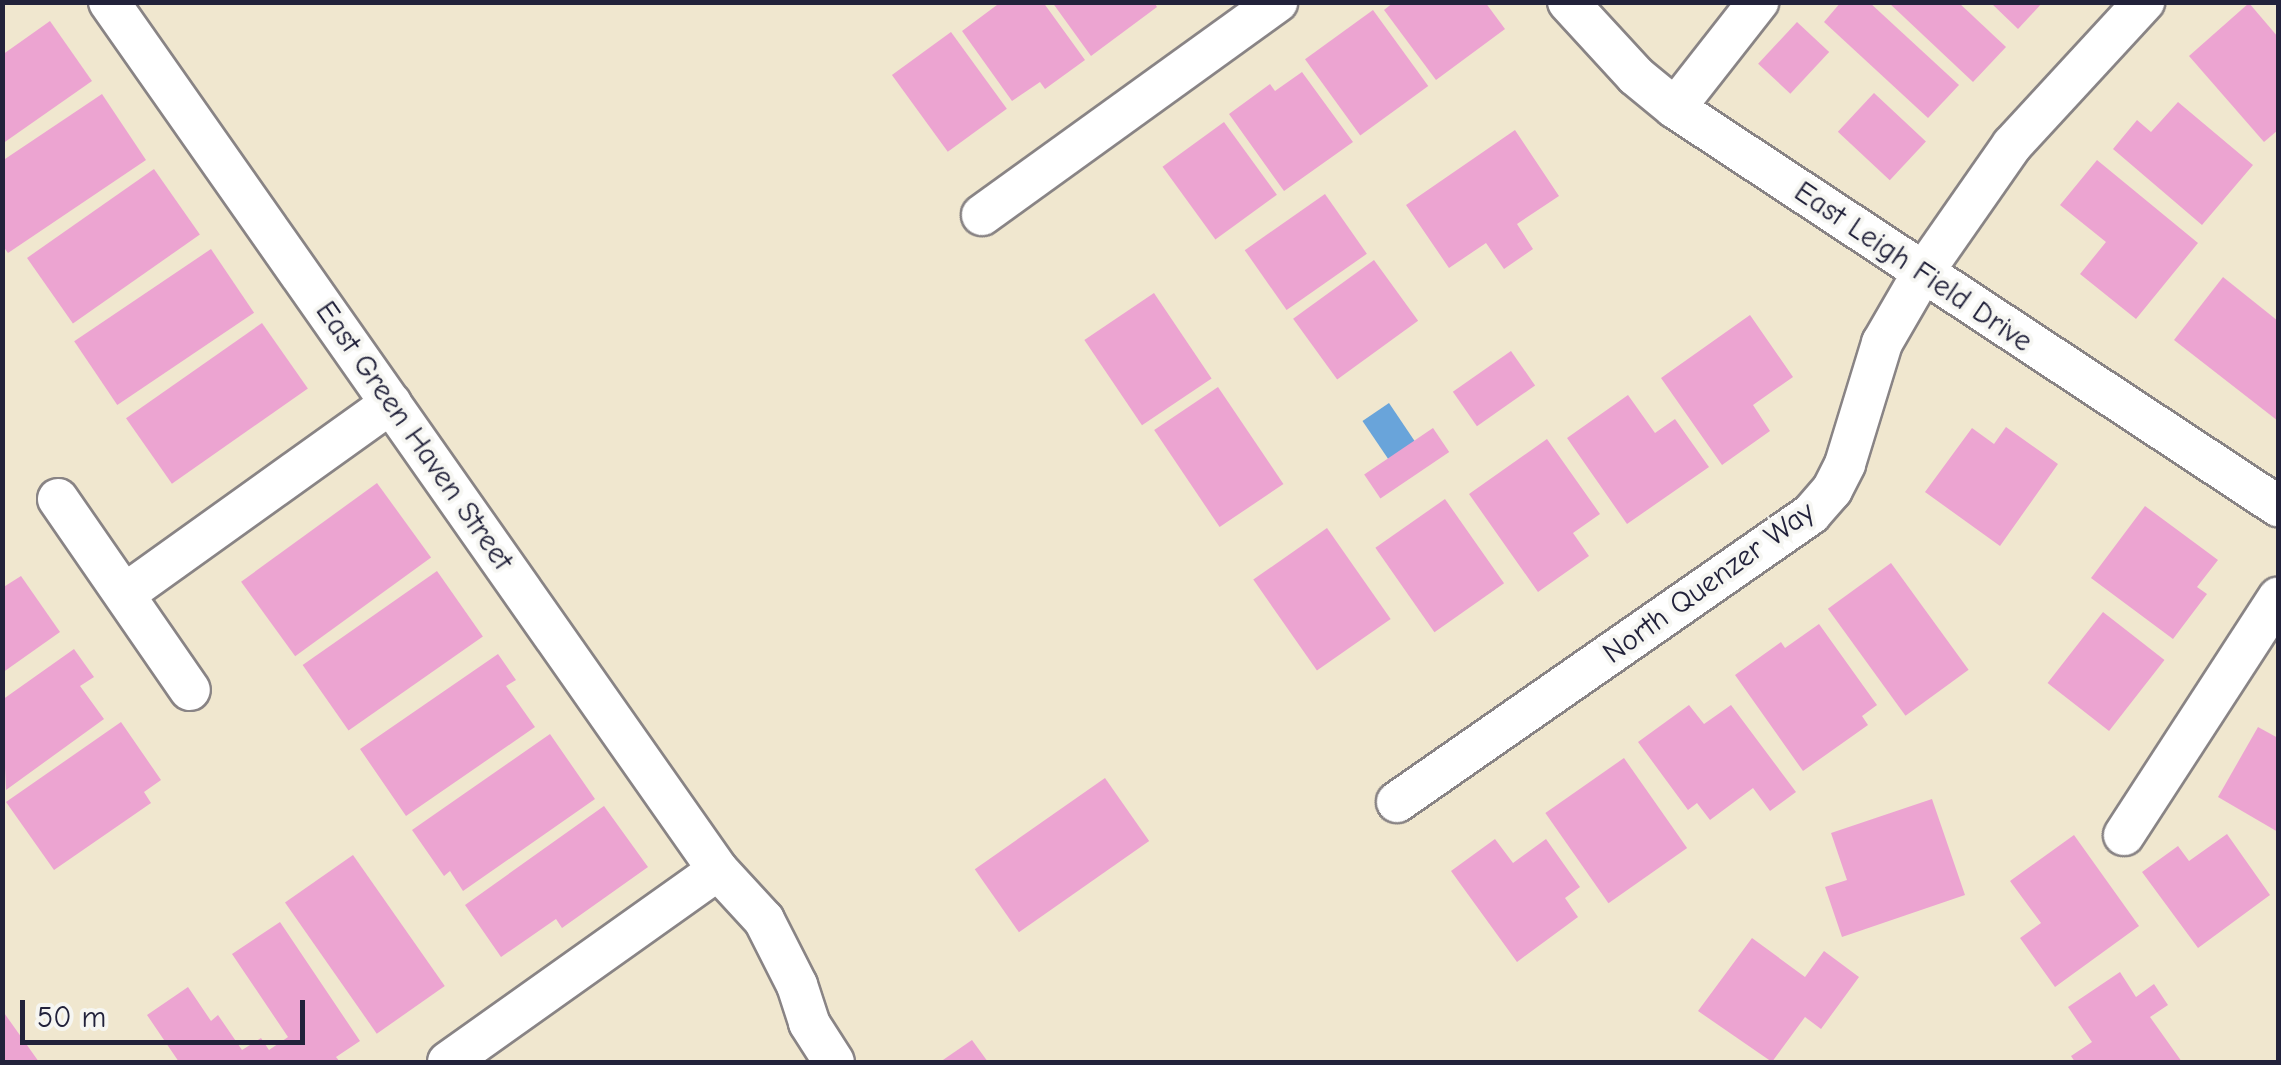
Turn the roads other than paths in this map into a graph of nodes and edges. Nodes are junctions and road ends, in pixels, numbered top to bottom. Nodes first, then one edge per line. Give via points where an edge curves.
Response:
1 (109, 2) edge
2 (1278, 2) edge
3 (1568, 2) edge
4 (1758, 2) edge
5 (2144, 2) edge
6 (1676, 108) junction
7 (982, 214) dead end
8 (1922, 274) junction
9 (390, 403) junction
10 (58, 499) dead end
11 (2278, 506) edge
12 (126, 593) junction
13 (2278, 598) edge
14 (190, 690) dead end
15 (1397, 802) dead end
16 (2124, 835) dead end
17 (718, 870) junction
18 (448, 1062) edge
19 (834, 1062) edge

1 - 9 street, East Green Haven Street
2 - 7 street
3 - 6 street, East Leigh Field Drive via 1636,76
4 - 6 street
5 - 8 street, North Quenzer Way via 2012,144
6 - 8 street, East Leigh Field Drive
8 - 11 street, East Leigh Field Drive
8 - 15 street, North Quenzer Way via 1882,343 1845,464 1811,514
9 - 12 street
9 - 17 street, East Green Haven Street
10 - 12 street
12 - 14 street
13 - 16 street
17 - 18 street
17 - 19 street, East Green Haven Street via 764,920 809,1023

